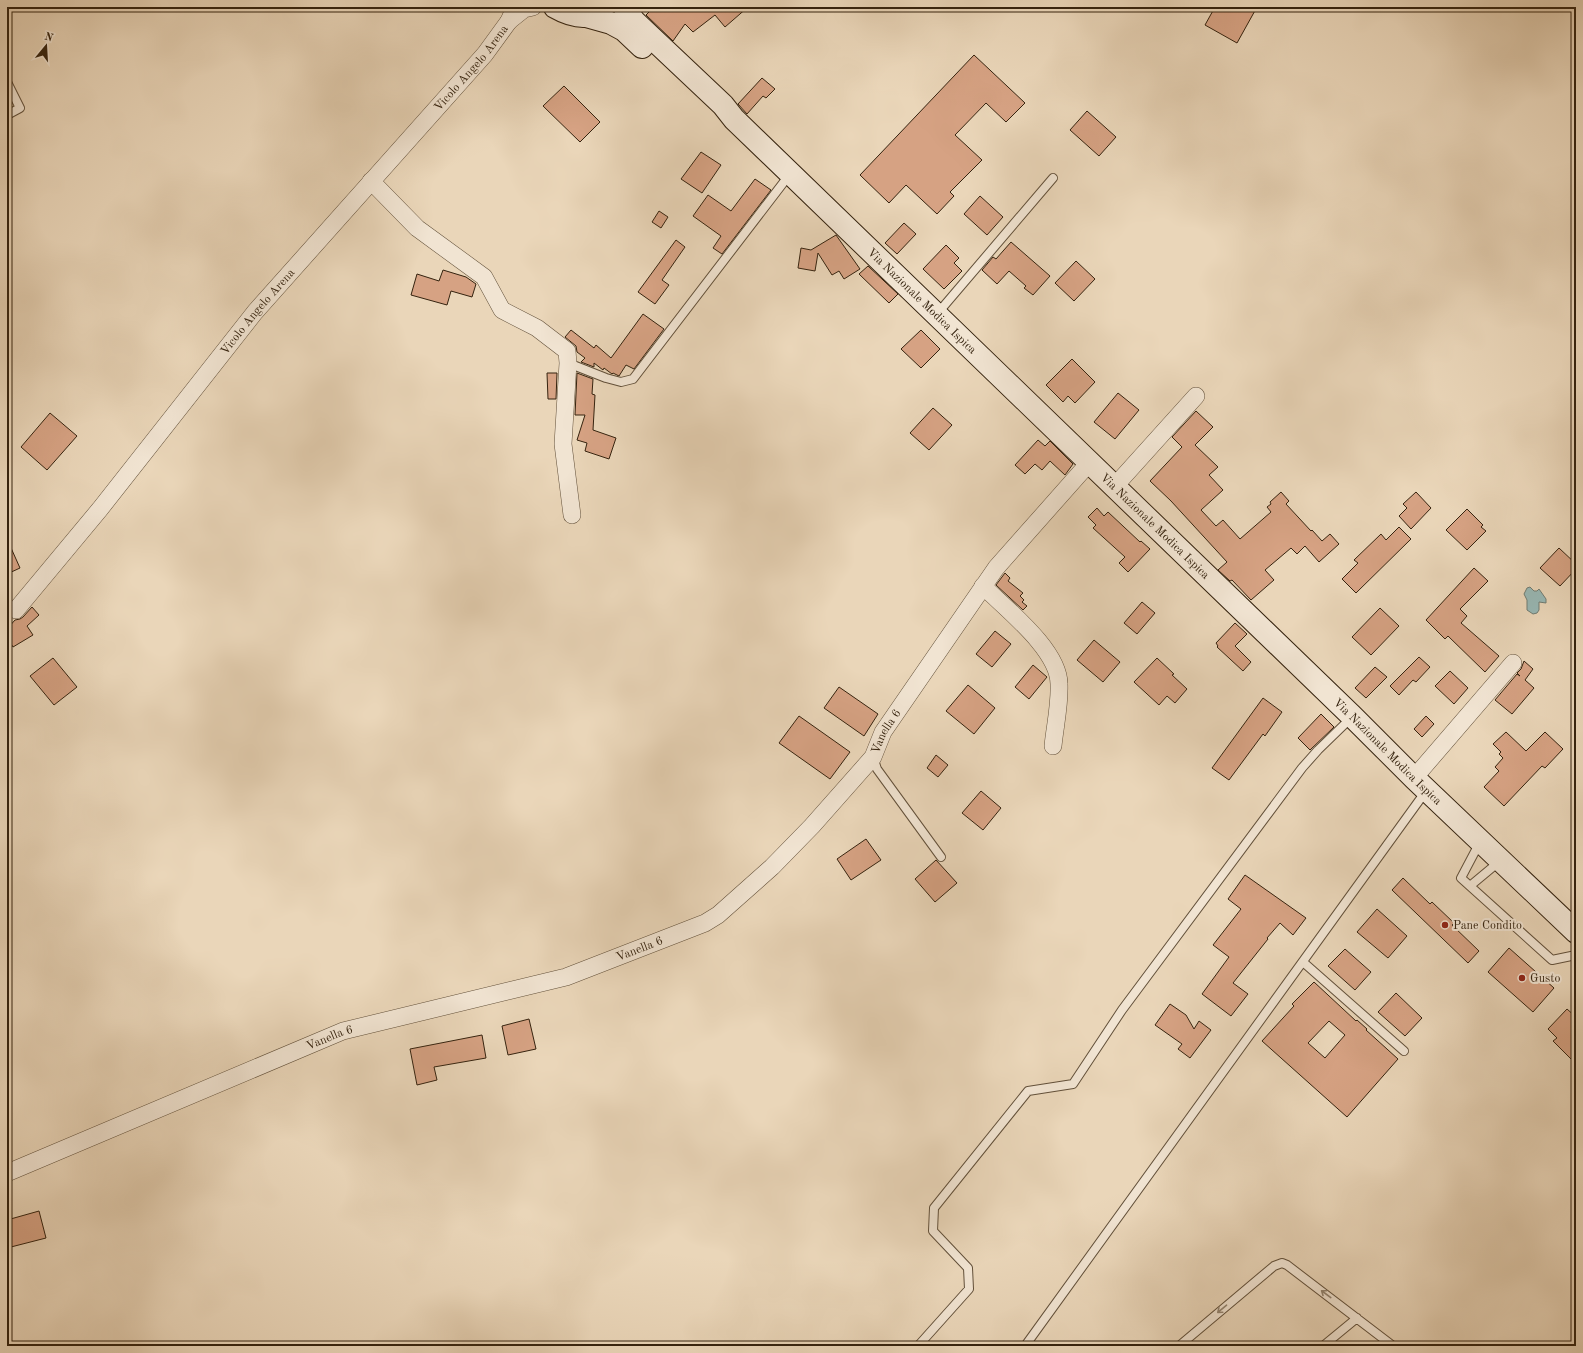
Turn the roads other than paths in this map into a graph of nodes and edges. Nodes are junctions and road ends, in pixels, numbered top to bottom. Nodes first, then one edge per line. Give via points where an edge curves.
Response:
1 (533, 7) edge
2 (555, 7) edge
3 (606, 7) edge
4 (624, 7) edge
5 (512, 14) edge
6 (586, 16) junction
7 (7, 82) edge
8 (7, 115) edge
9 (734, 119) junction
10 (791, 174) junction
11 (1053, 178) dead end
12 (371, 181) junction
13 (936, 314) junction
14 (568, 363) junction
15 (1196, 396) dead end
16 (1089, 463) junction
17 (1114, 487) junction
18 (572, 515) dead end
19 (983, 586) junction
20 (16, 610) dead end
21 (1513, 663) dead end
22 (1352, 716) junction
23 (1053, 746) dead end
24 (873, 757) junction
25 (1421, 784) junction
26 (1480, 841) junction
27 (941, 857) dead end
28 (1501, 860) junction
29 (1470, 886) junction
30 (1576, 932) edge
31 (1576, 955) edge
32 (1303, 962) junction
33 (1404, 1051) dead end
34 (7, 1173) edge
35 (1357, 1318) junction
36 (918, 1346) edge
37 (1025, 1346) edge
38 (1179, 1346) edge
39 (1323, 1346) edge
40 (1393, 1346) edge

1 - 5 street, Vicolo Angelo Arena
2 - 6 main road via 574,15
3 - 6 main road
4 - 9 main road via 634,21 723,105
5 - 12 street, Vicolo Angelo Arena via 485,54
6 - 9 main road via 611,23 624,30 665,68
7 - 8 lane via 20,108
9 - 10 main road, Via Nazionale Modica Ispica
10 - 13 main road, Via Nazionale Modica Ispica
10 - 14 lane via 633,379 621,382
11 - 13 lane
12 - 14 street via 417,228 484,277 502,310 537,328 567,350
12 - 20 street, Vicolo Angelo Arena via 255,312 100,509
13 - 16 main road, Via Nazionale Modica Ispica
14 - 18 street via 563,444
15 - 17 street
16 - 17 main road, Via Nazionale Modica Ispica
16 - 19 street, Vanella 6
17 - 22 main road, Via Nazionale Modica Ispica
19 - 23 street via 1031,633 1045,650 1056,670 1059,684
19 - 24 street, Vanella 6 via 883,732
21 - 25 street
22 - 25 main road, Via Nazionale Modica Ispica
22 - 36 lane via 1302,768 1122,1010 1073,1084 1028,1091 934,1208 933,1231 968,1268 969,1289
24 - 27 lane via 877,769
24 - 34 street, Vanella 6 via 812,826 772,866 718,915 705,923 566,977 343,1030
25 - 26 main road, Via Nazionale Modica Ispica
25 - 32 lane
26 - 28 main road, Via Nazionale Modica Ispica
26 - 29 lane via 1461,878
28 - 29 lane
28 - 30 main road, Via Nazionale Modica Ispica
29 - 31 lane via 1552,960
32 - 33 lane
32 - 37 lane
35 -> 38 lane via 1282,1263 1274,1266
35 - 39 lane
35 - 40 lane

